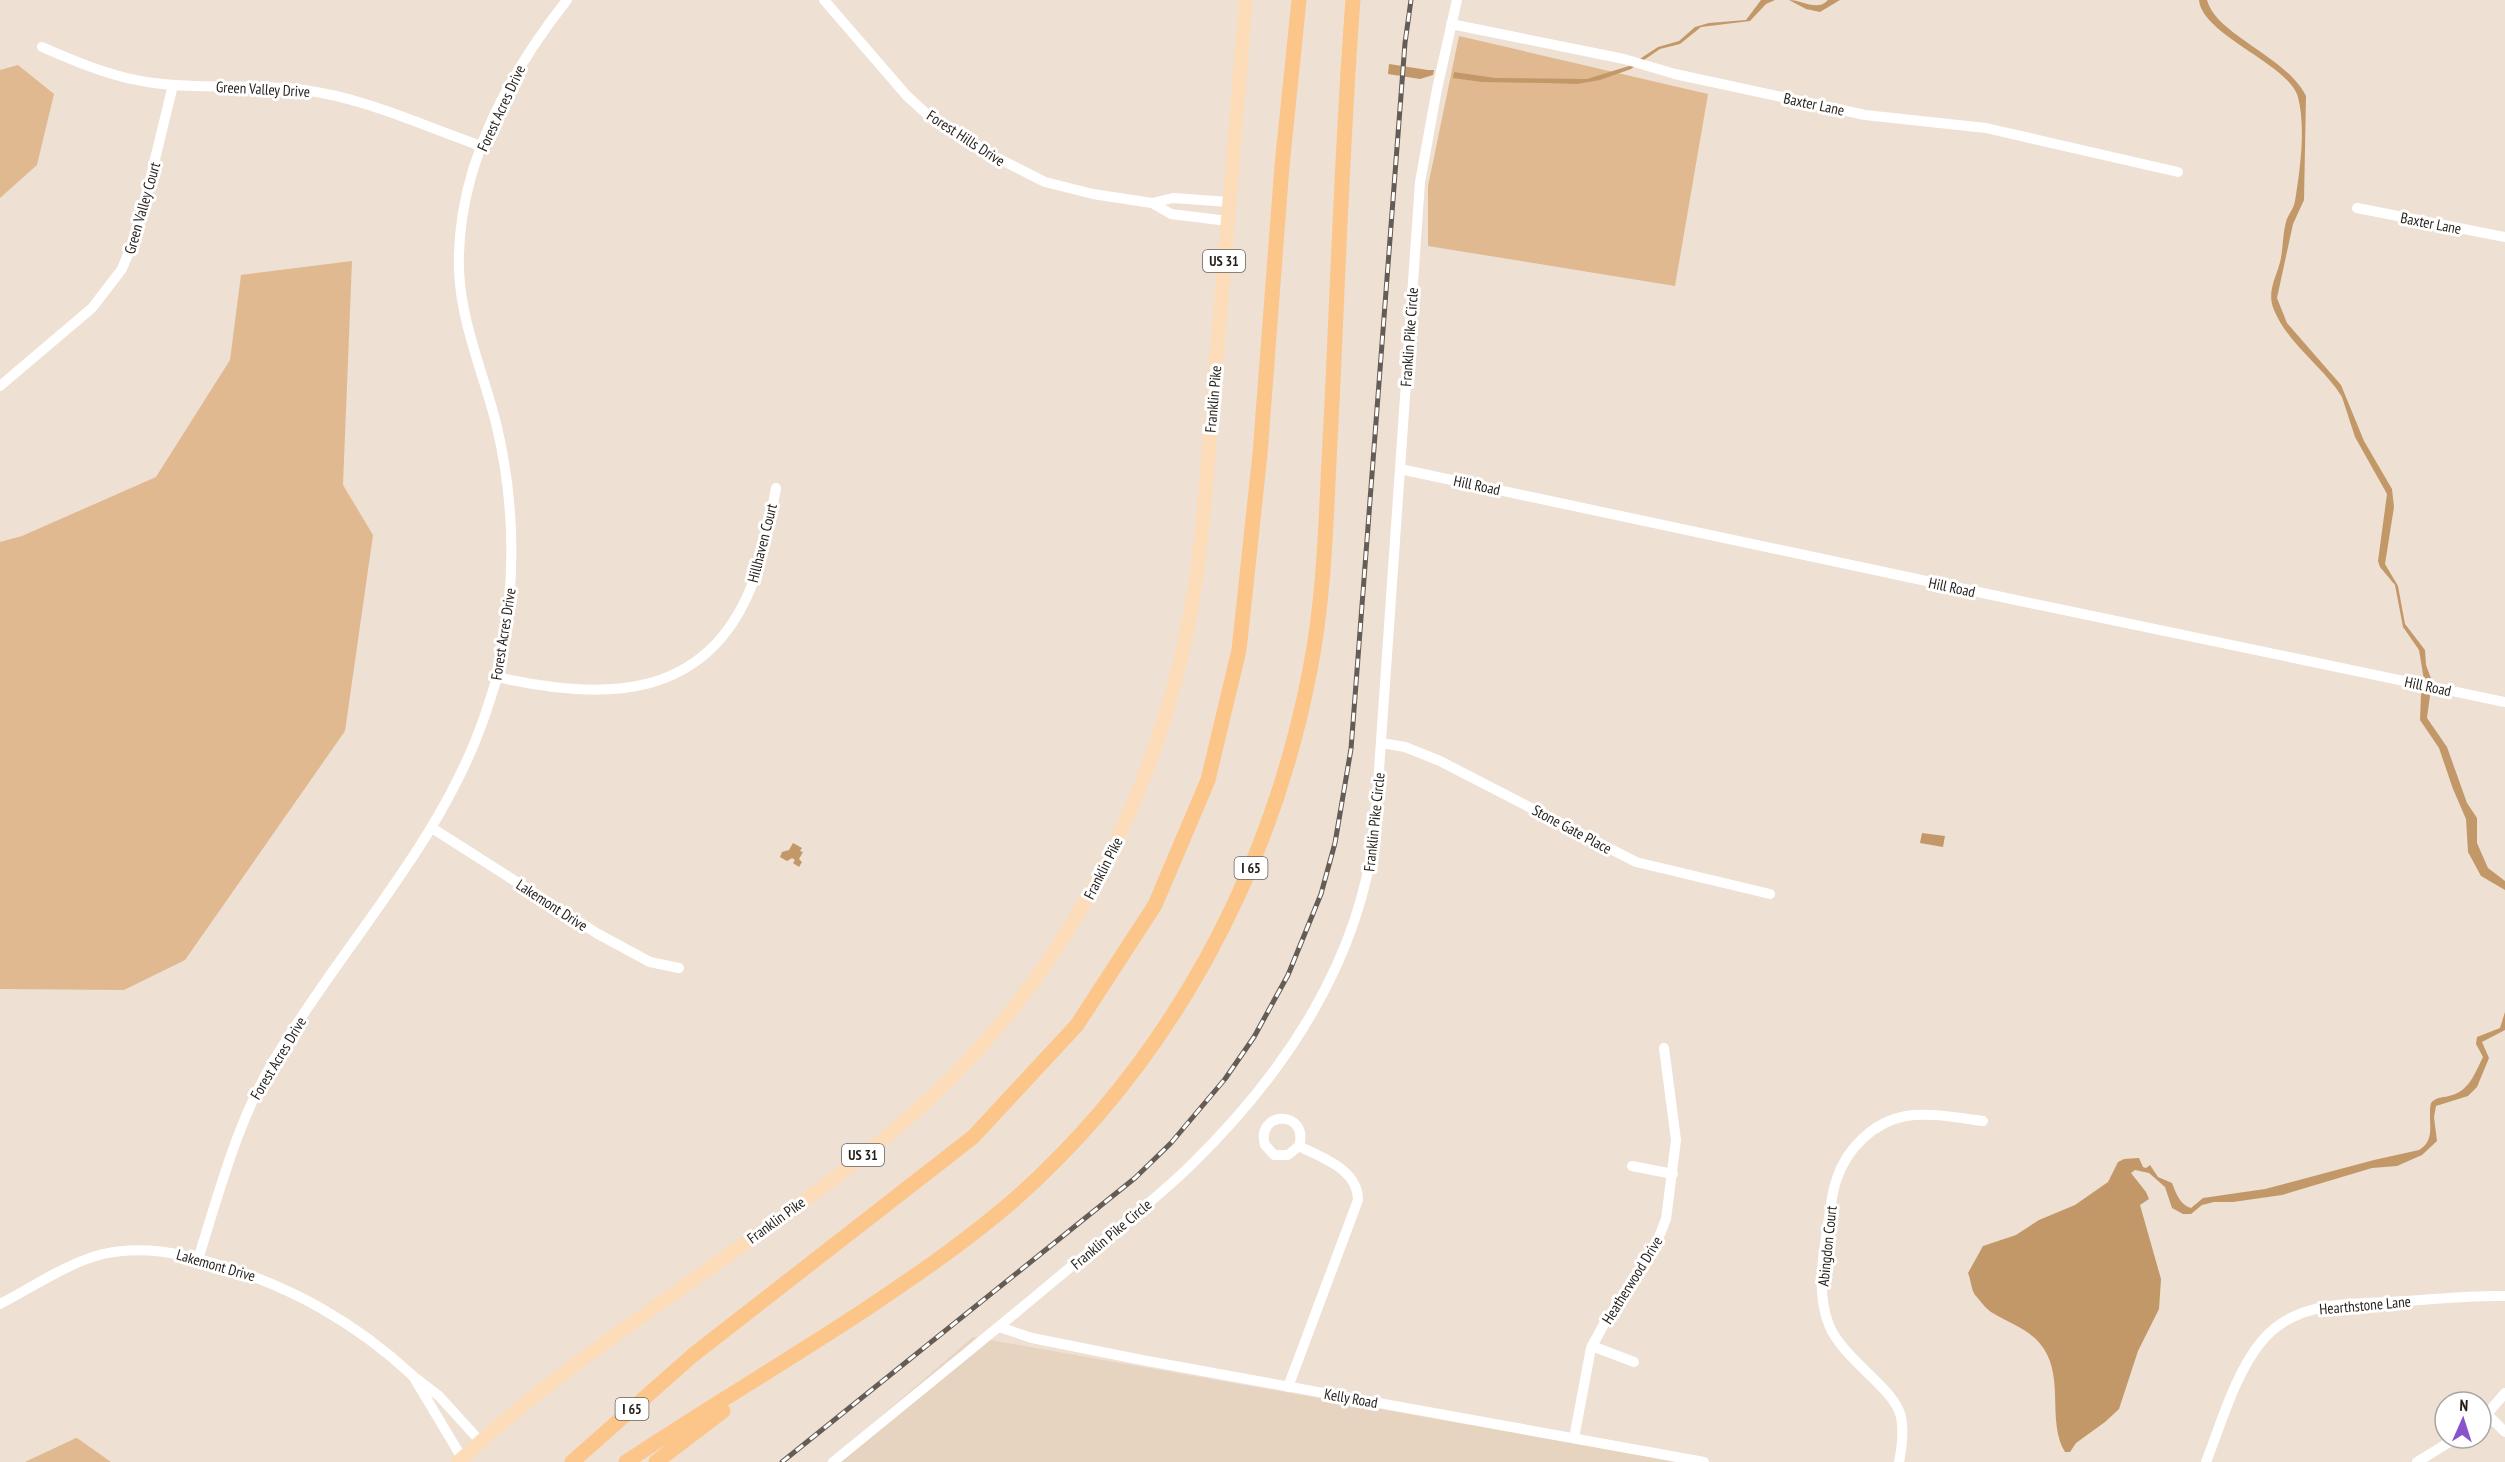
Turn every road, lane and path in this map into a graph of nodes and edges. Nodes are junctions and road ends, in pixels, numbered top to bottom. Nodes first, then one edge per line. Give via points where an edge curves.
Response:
1 (567, 0) edge
2 (824, 0) edge
3 (1246, 0) edge
4 (1299, 0) edge
5 (1353, 0) edge
6 (1457, 0) edge
7 (1451, 24) junction
8 (42, 47) dead end
9 (172, 85) junction
10 (481, 146) junction
11 (2178, 172) dead end
12 (1229, 202) junction
13 (1152, 203) junction
14 (2357, 208) dead end
15 (1228, 221) junction
16 (2505, 237) edge
17 (0, 386) edge
18 (1400, 469) junction
19 (776, 488) dead end
20 (497, 677) junction
21 (2505, 702) edge
22 (1382, 742) junction
23 (432, 828) junction
24 (1770, 894) dead end
25 (679, 968) dead end
26 (1664, 1048) dead end
27 (1983, 1121) dead end
28 (1299, 1146) dead end
29 (1632, 1166) dead end
30 (1672, 1173) junction
31 (198, 1259) junction
32 (2505, 1296) edge
33 (0, 1304) edge
34 (999, 1327) junction
35 (1592, 1346) junction
36 (1634, 1362) dead end
37 (776, 1368) junction
38 (413, 1376) junction
39 (1288, 1387) junction
40 (2505, 1393) edge
41 (2493, 1408) edge
42 (1574, 1438) junction
43 (480, 1441) junction
44 (2436, 1450) edge
45 (460, 1460) edge
46 (572, 1462) edge
47 (626, 1462) edge
48 (656, 1462) edge
49 (833, 1462) edge
50 (1704, 1462) edge
51 (1899, 1462) edge
52 (2206, 1462) edge
53 (2417, 1462) edge

1 - 10 street, Forest Acres Drive via 514,77
2 - 13 street, Forest Hills Drive via 907,96 954,134 1045,182 1080,192
3 - 12 main road, Franklin Pike / US 31
4 - 46 highway, I 65 via 1239,650 1208,780 1155,905 1077,1025 974,1137 693,1355
5 - 37 highway, I 65 via 1318,615 1294,741 1254,861 1215,944 1178,1007 1131,1074 1072,1143 1013,1200 942,1257
6 - 7 street, Franklin Pike Circle
7 - 11 street, Baxter Lane via 1865,115 1986,128
7 - 18 street, Franklin Pike Circle via 1420,182
8 - 9 street, Green Valley Drive via 106,74
9 - 10 street, Green Valley Drive via 274,87 321,93
9 - 17 street, Green Valley Court via 138,229 122,269 92,308
10 - 20 street, Forest Acres Drive via 464,209 459,268 465,314 498,433 510,504 511,595
12 - 13 street, Forest Hills Drive via 1173,198
12 - 15 main road, Franklin Pike / US 31
13 - 15 street, Forest Hills Drive via 1171,214
14 - 16 street, Baxter Lane
15 - 43 main road, Franklin Pike / US 31 via 1202,530 1185,642 1146,775 1119,838 1079,913 1050,959 994,1030 907,1120 824,1185 550,1383
18 - 21 street, Hill Road
18 - 22 street, Franklin Pike Circle
19 - 20 street, Hillhaven Court via 748,596 726,631 694,663 651,684 610,691 555,688
20 - 23 street, Forest Acres Drive via 461,774
22 - 24 street, Stone Gate Place via 1440,761 1628,859
22 - 34 street, Franklin Pike Circle via 1372,854 1356,919 1288,1054 1250,1103 1188,1168
23 - 25 street, Lakemont Drive via 616,944 650,962
23 - 31 street, Forest Acres Drive via 262,1080 237,1135
26 - 30 street, Heatherwood Drive via 1676,1126
27 - 51 street, Abingdon Court via 1917,1115 1893,1120 1871,1132 1850,1151 1833,1190 1822,1272 1825,1312 1846,1353 1892,1398 1898,1409 1903,1439
28 - 39 street via 1344,1171 1353,1181 1358,1200
29 - 30 street
30 - 35 street, Heatherwood Drive via 1658,1244
31 - 33 street, Lakemont Drive via 149,1250 101,1255 63,1270
31 - 38 street, Lakemont Drive via 261,1278 318,1305 375,1342
32 - 52 street, Hearthstone Lane via 2344,1304 2294,1316 2275,1328 2254,1351
34 - 39 street, Kelly Road via 1032,1338
34 - 49 street, Franklin Pike Circle
35 - 36 street
35 - 42 street, Heatherwood Drive
37 - 47 highway, I 65
37 - 48 highway
38 - 43 street, Lakemont Drive via 439,1396
38 - 45 street, Lakemont Drive
39 - 42 street, Kelly Road
40 - 41 street
42 - 50 street, Kelly Road
43 - 45 main road, Franklin Pike / US 31
44 - 53 street

